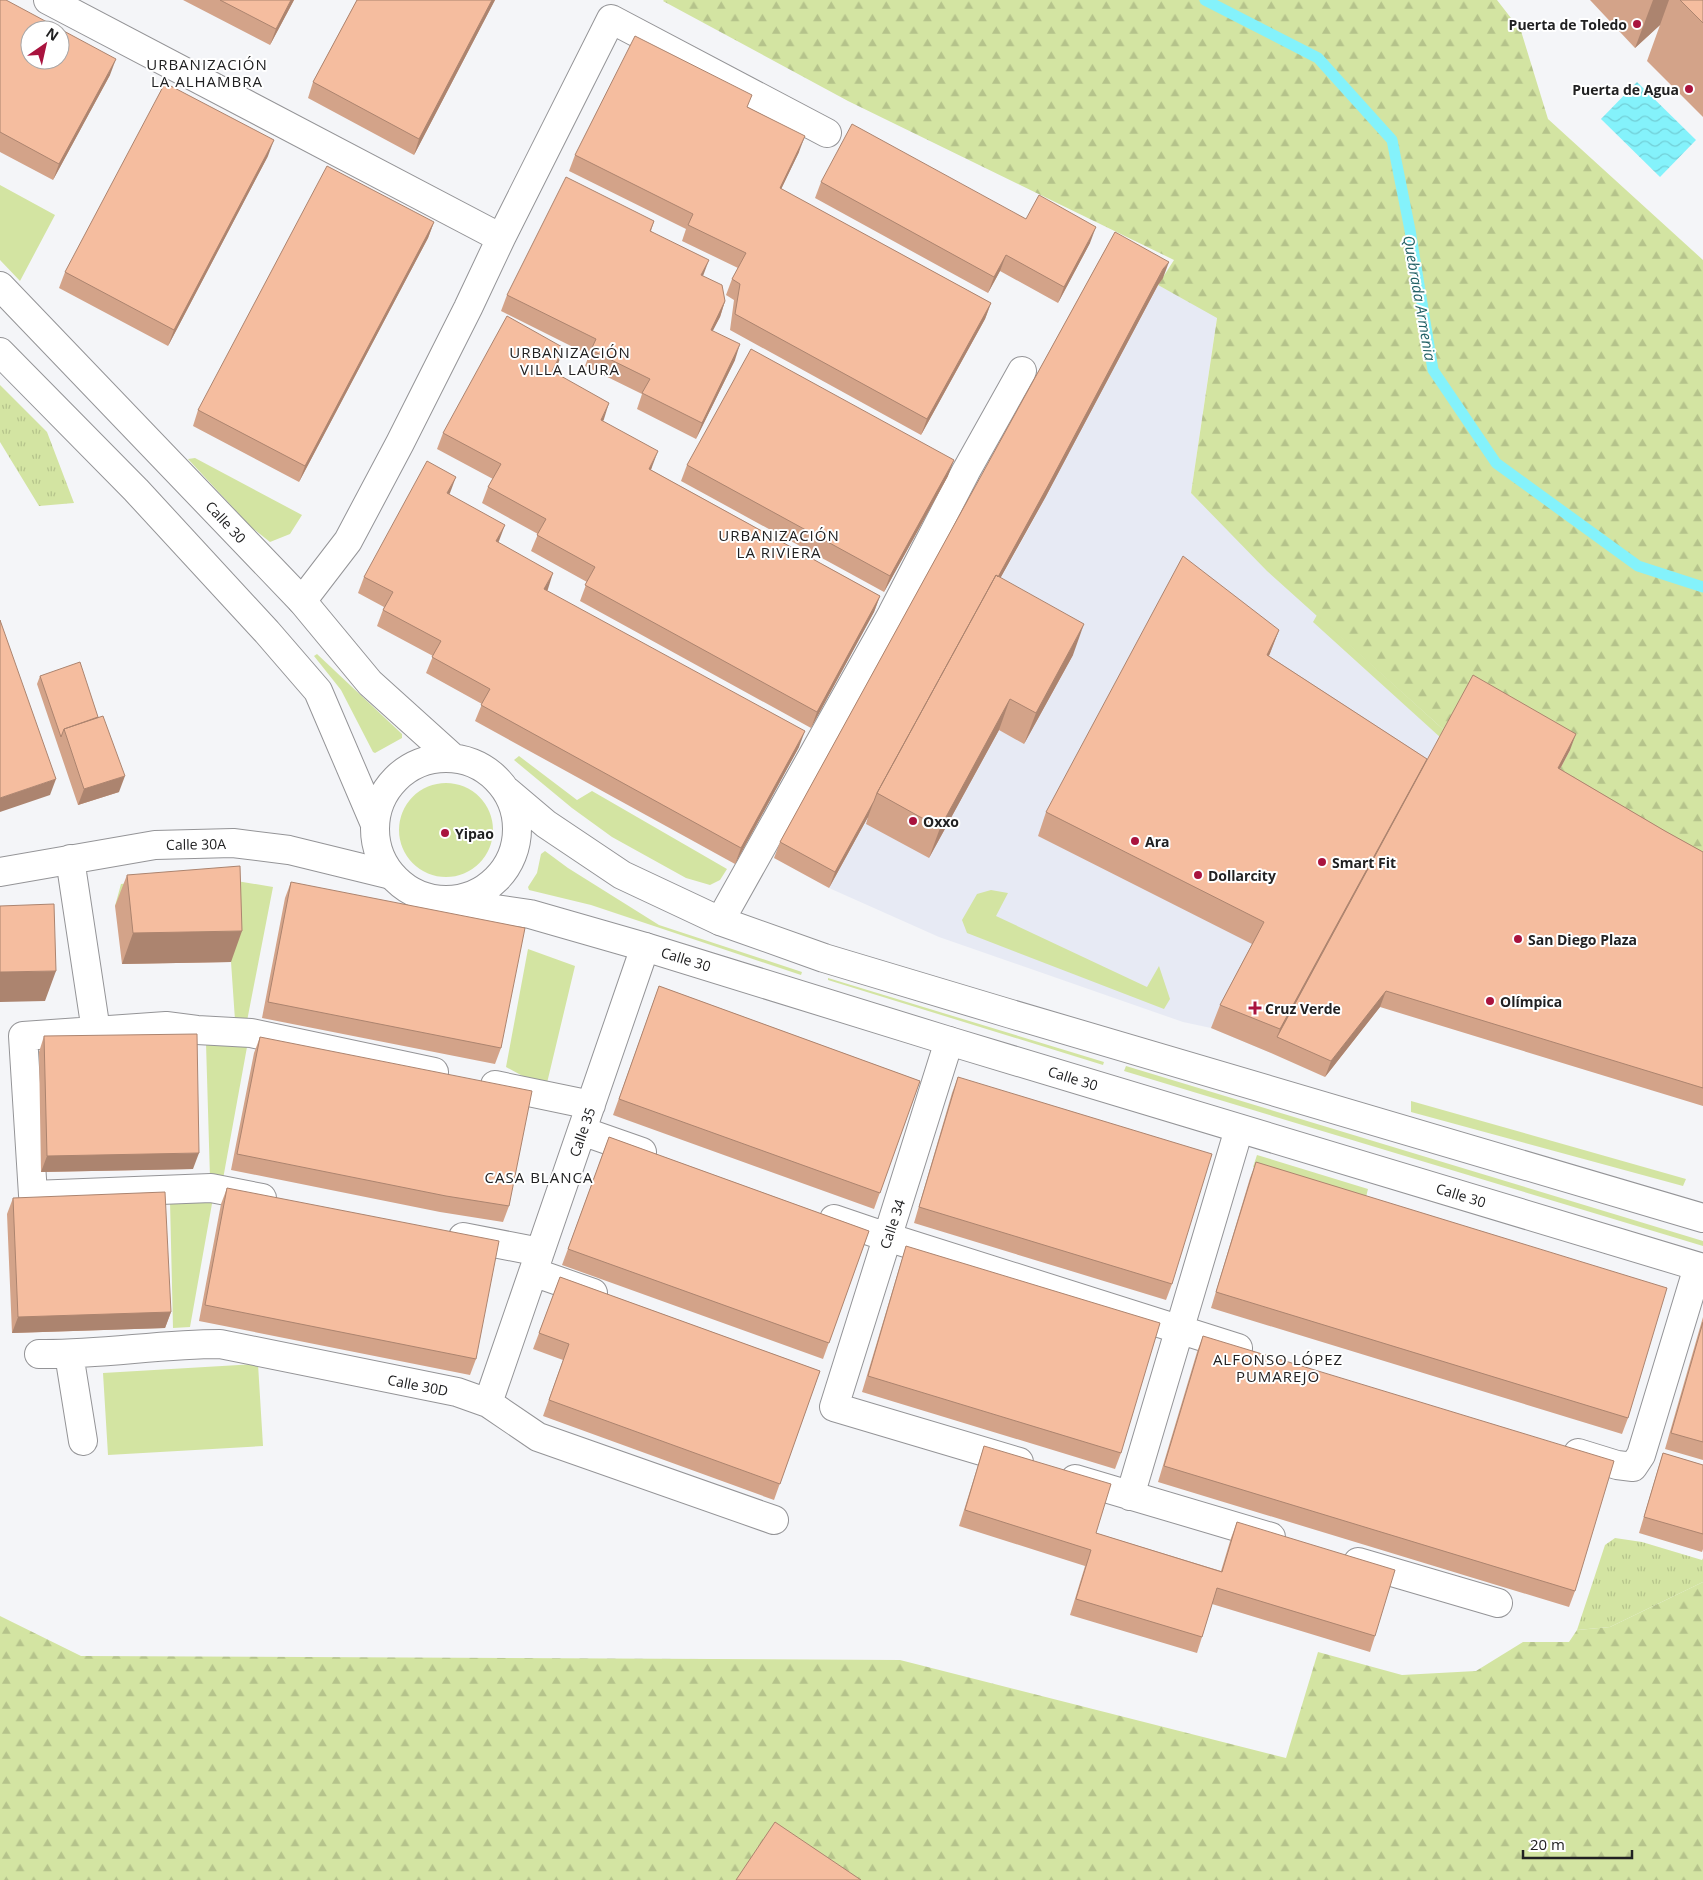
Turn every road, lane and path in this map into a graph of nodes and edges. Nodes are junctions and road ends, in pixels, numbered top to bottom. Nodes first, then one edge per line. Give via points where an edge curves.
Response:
1 (48, 0) edge
2 (826, 133) dead end
3 (501, 238) junction
4 (0, 286) edge
5 (0, 352) edge
6 (1022, 371) dead end
7 (302, 601) junction
8 (452, 757) junction
9 (507, 791) junction
10 (374, 822) junction
11 (70, 859) junction
12 (0, 872) edge
13 (391, 875) junction
14 (440, 901) junction
15 (720, 921) junction
16 (645, 947) junction
17 (96, 1031) junction
18 (949, 1041) junction
19 (591, 1105) junction
20 (1239, 1129) junction
21 (582, 1131) junction
22 (665, 1160) edge
23 (289, 1203) edge
24 (813, 1212) edge
25 (1703, 1218) edge
26 (444, 1233) edge
27 (887, 1237) junction
28 (537, 1262) junction
29 (1701, 1267) edge
30 (617, 1302) edge
31 (1179, 1330) junction
32 (39, 1354) dead end
33 (69, 1354) junction
34 (1265, 1356) edge
35 (488, 1402) junction
36 (83, 1442) dead end
37 (1550, 1444) edge
38 (1641, 1455) junction
39 (1668, 1462) edge
40 (1130, 1496) junction
41 (774, 1520) dead end
42 (1290, 1542) edge
43 (1337, 1556) edge
44 (1498, 1603) dead end

1 - 3 street
2 - 3 street via 611,18
3 - 7 street via 348,541
4 - 7 street, Calle 30
5 - 10 street via 136,490 318,691
6 - 15 street via 892,614
7 - 8 street, Calle 30 via 370,684
8 - 9 street via 474,762 493,774
8 - 10 street via 424,761 399,774 382,796
9 - 14 street via 517,816 517,842 508,867 490,886 467,898
9 - 15 street via 546,824 622,875
10 - 13 street via 378,851
11 - 12 street, Calle 30A
11 - 13 street, Calle 30A via 155,845 233,843 289,850
11 - 17 street
13 - 14 street via 413,893
14 - 16 street, Calle 30 via 530,914
15 - 25 street via 824,958
16 - 18 street, Calle 30
16 - 19 street, Calle 35
17 - 19 street via 166,1026 251,1033
17 - 23 street via 23,1036 33,1195 211,1188
18 - 20 street, Calle 30
18 - 27 street, Calle 34
19 - 21 street, Calle 35
20 - 29 street, Calle 30
20 - 31 street
21 - 22 street
21 - 28 street, Calle 35
24 - 27 street
26 - 28 street
27 - 31 street
27 - 40 street, Calle 34 via 833,1387 1049,1471
28 - 30 street
28 - 35 street, Calle 35
29 - 38 street
31 - 34 street
31 - 40 street
32 - 33 street, Calle 30D
33 - 35 street, Calle 30D via 220,1344 457,1392
33 - 36 street
35 - 41 street, Calle 30D via 538,1438
37 - 38 street via 1633,1467
38 - 39 street
40 - 42 street
43 - 44 street

